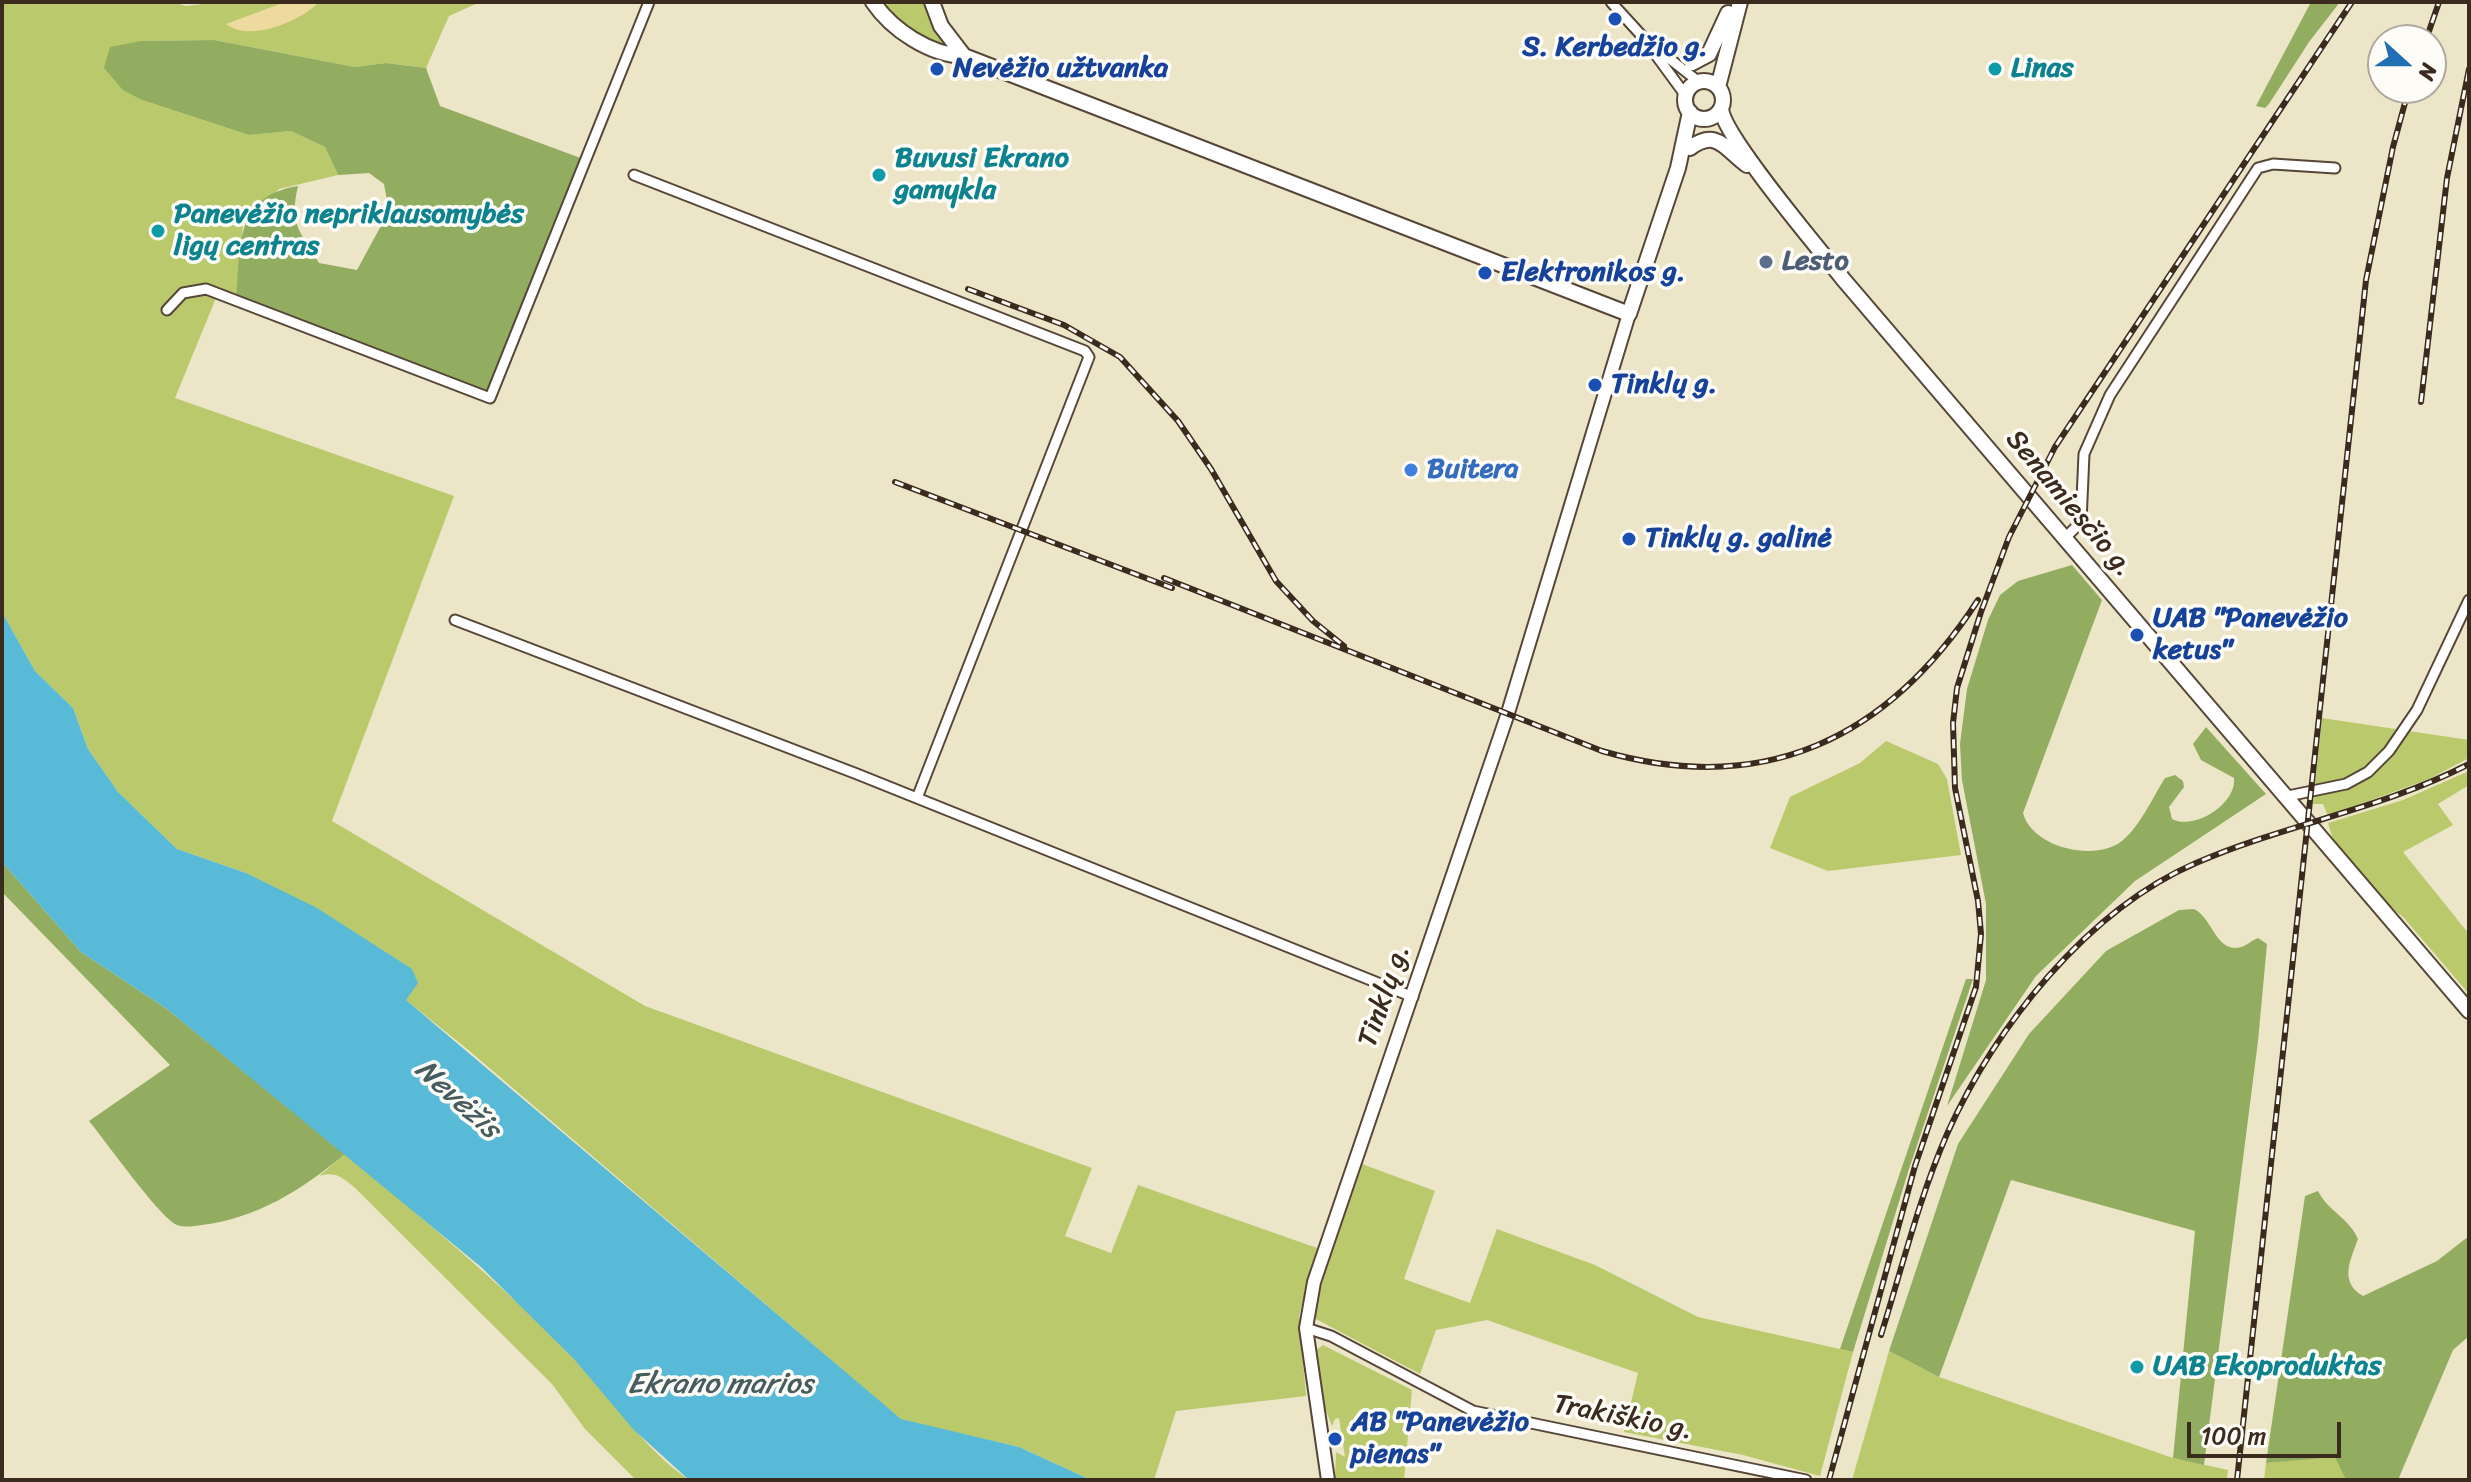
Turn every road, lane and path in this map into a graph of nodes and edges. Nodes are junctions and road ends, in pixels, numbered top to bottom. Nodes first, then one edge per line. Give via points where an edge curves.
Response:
1 (649, 2) edge
2 (873, 2) edge
3 (932, 2) edge
4 (1611, 2) edge
5 (1734, 2) edge
6 (1740, 2) edge
7 (1731, 27) junction
8 (1642, 36) junction
9 (1652, 43) junction
10 (964, 56) junction
11 (1692, 63) joint
12 (1701, 82) junction
13 (1718, 87) junction
14 (1686, 96) junction
15 (1721, 108) junction
16 (1700, 117) junction
17 (1708, 138) joint
18 (1690, 148) junction
19 (1678, 168) junction
20 (1753, 168) junction
21 (2335, 168) dead end
22 (634, 175) dead end
23 (167, 310) dead end
24 (1629, 314) junction
25 (2064, 539) junction
26 (2469, 600) edge
27 (455, 620) dead end
28 (2283, 797) junction
29 (917, 798) junction
30 (1413, 997) junction
31 (2469, 1011) edge
32 (1306, 1328) junction
33 (1328, 1480) edge
34 (1806, 1480) edge

1 - 23 street via 490,398 206,289 183,293
2 - 10 main road via 914,39
3 - 10 main road via 941,26
4 - 8 street, Senamiesčio g.
5 - 11 main road via 1714,47
6 - 7 main road
7 - 12 main road
7 - 13 main road
8 - 9 street, Senamiesčio g.
8 - 14 street, Senamiesčio g.
9 - 11 street, Senamiesčio g.
9 - 12 street, Senamiesčio g.
10 - 24 main road
12 - 13 main road, Senamiesčio g.
12 - 14 main road
13 - 15 main road, Senamiesčio g.
14 - 16 main road, Senamiesčio g.
15 - 16 main road
15 - 20 main road, Senamiesčio g.
16 - 18 main road, Tinklų g.
16 - 19 main road, Tinklų g.
16 - 20 main road, Senamiesčio g.
17 - 18 main road, Tinklų g.
17 - 20 main road, Senamiesčio g.
18 - 19 main road, Tinklų g.
19 - 24 main road, Tinklų g.
20 - 25 main road, Senamiesčio g.
21 - 25 street via 2258,168 2110,395 2084,454 2081,522
22 - 29 street via 1085,351 1089,357
24 - 30 main road, Tinklų g. via 1507,716
25 - 28 main road, Senamiesčio g.
26 - 28 street via 2417,710 2389,751 2346,784
27 - 29 street
28 - 31 main road, Senamiesčio g.
29 - 30 street
30 - 32 main road, Tinklų g. via 1314,1282
32 - 33 main road, Tinklų g.
32 - 34 street, Trakiškio g. via 1473,1411

